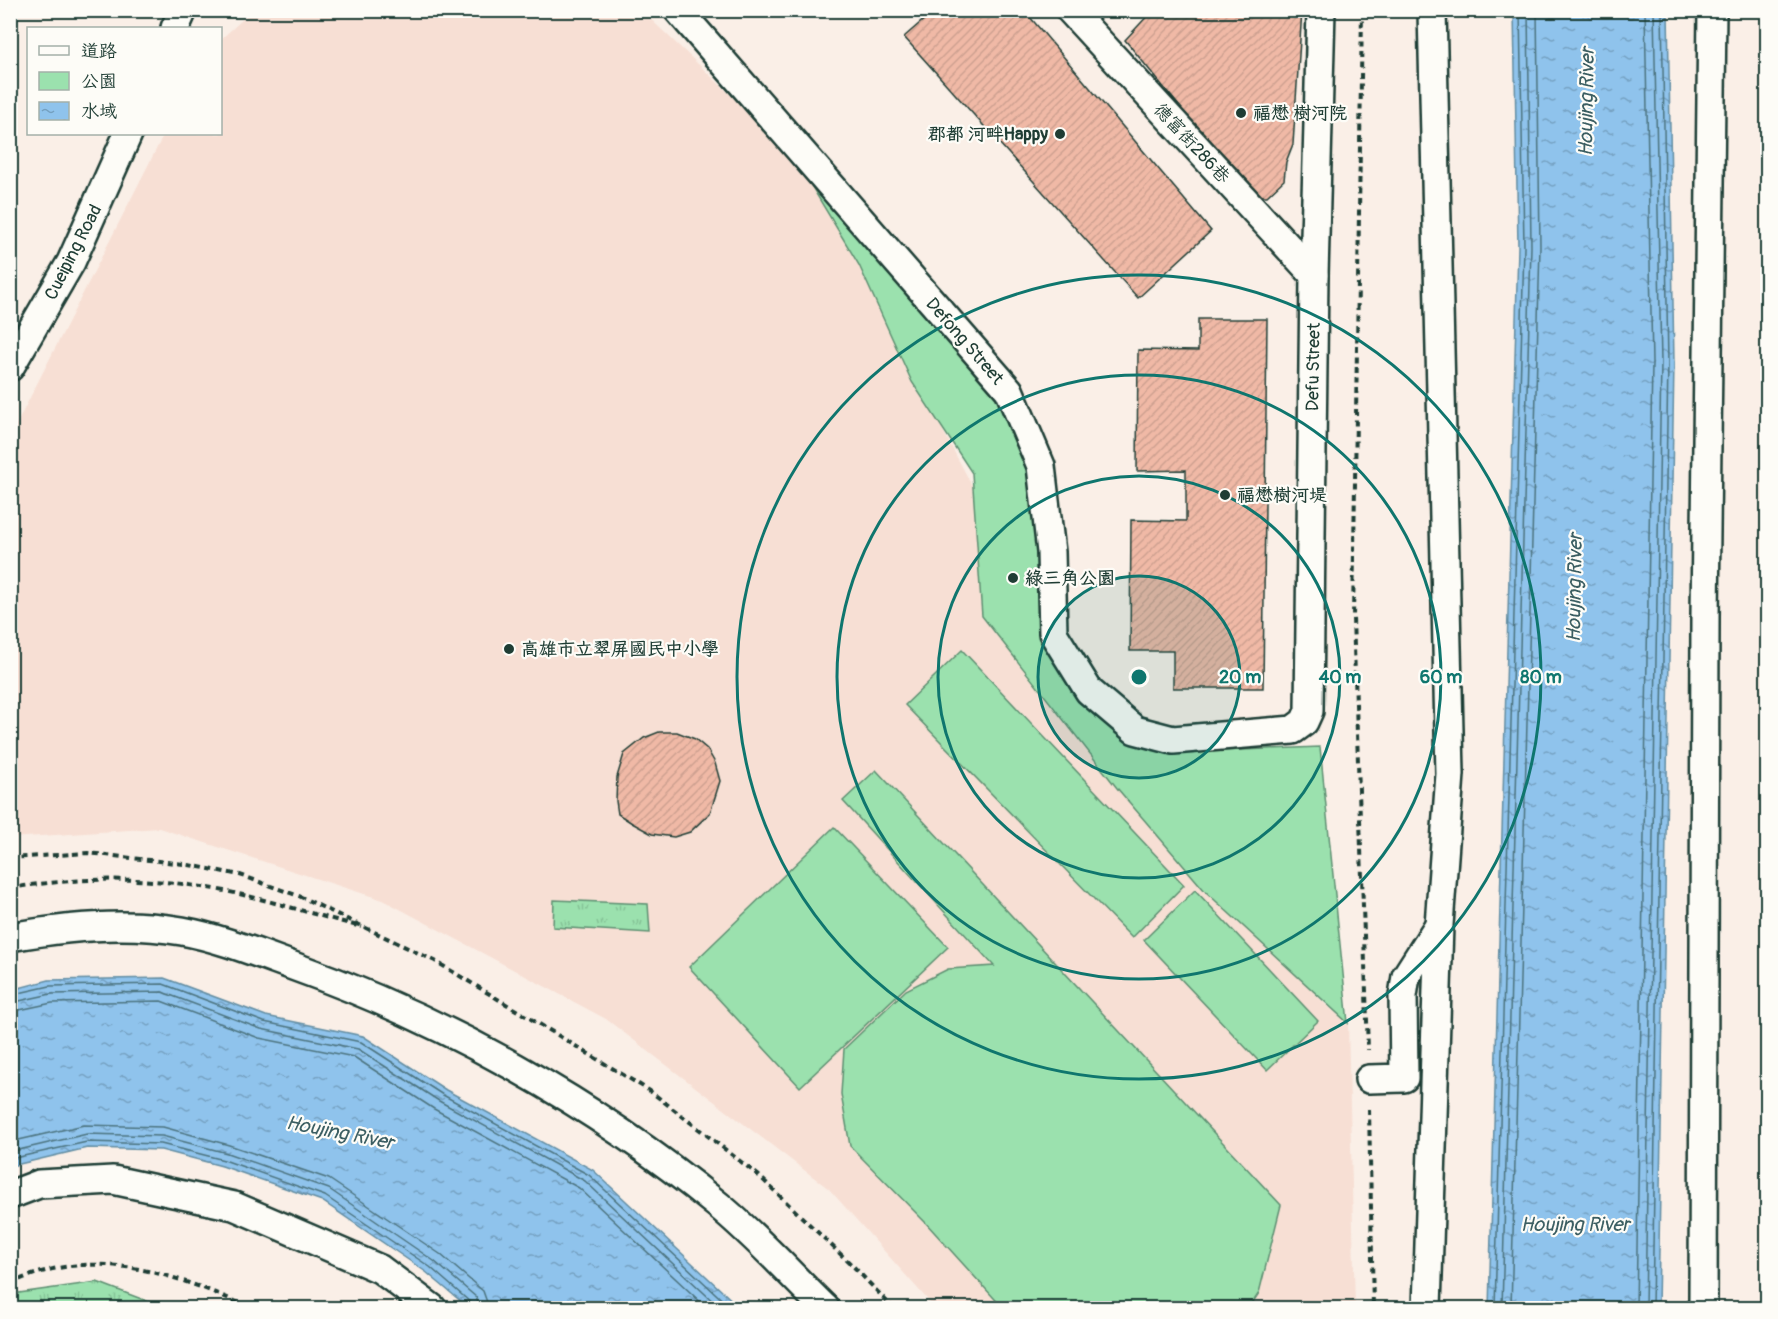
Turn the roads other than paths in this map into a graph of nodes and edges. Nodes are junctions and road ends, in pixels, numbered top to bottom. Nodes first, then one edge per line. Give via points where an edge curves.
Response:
1 (183, 10) edge
2 (678, 10) edge
3 (1070, 10) edge
4 (1321, 10) edge
5 (1432, 10) edge
6 (1712, 10) edge
7 (175, 27) edge
8 (128, 135) edge
9 (1314, 275) junction
10 (10, 367) edge
11 (1304, 722) joint
12 (1439, 925) junction
13 (10, 937) edge
14 (1369, 1079) road end
15 (10, 1196) edge
16 (432, 1308) edge
17 (825, 1308) edge
18 (1427, 1308) edge
19 (1703, 1308) edge

1 - 7 street
2 - 11 street, Defong Street via 1009,390 1041,465 1051,552 1053,633 1089,691 1135,730 1173,740 1293,730
3 - 9 street, 德富街286巷
4 - 9 street, Defu Street
5 - 12 street via 1450,774
6 - 19 street
8 - 10 street, Cueiping Road via 71,262
9 - 11 street, Defu Street via 1309,711
12 - 14 street via 1406,976 1404,1078
12 - 18 street
13 - 17 street via 105,926 180,931 337,981 459,1036 657,1157 720,1206
15 - 16 street via 39,1184 113,1180 234,1206 380,1269

